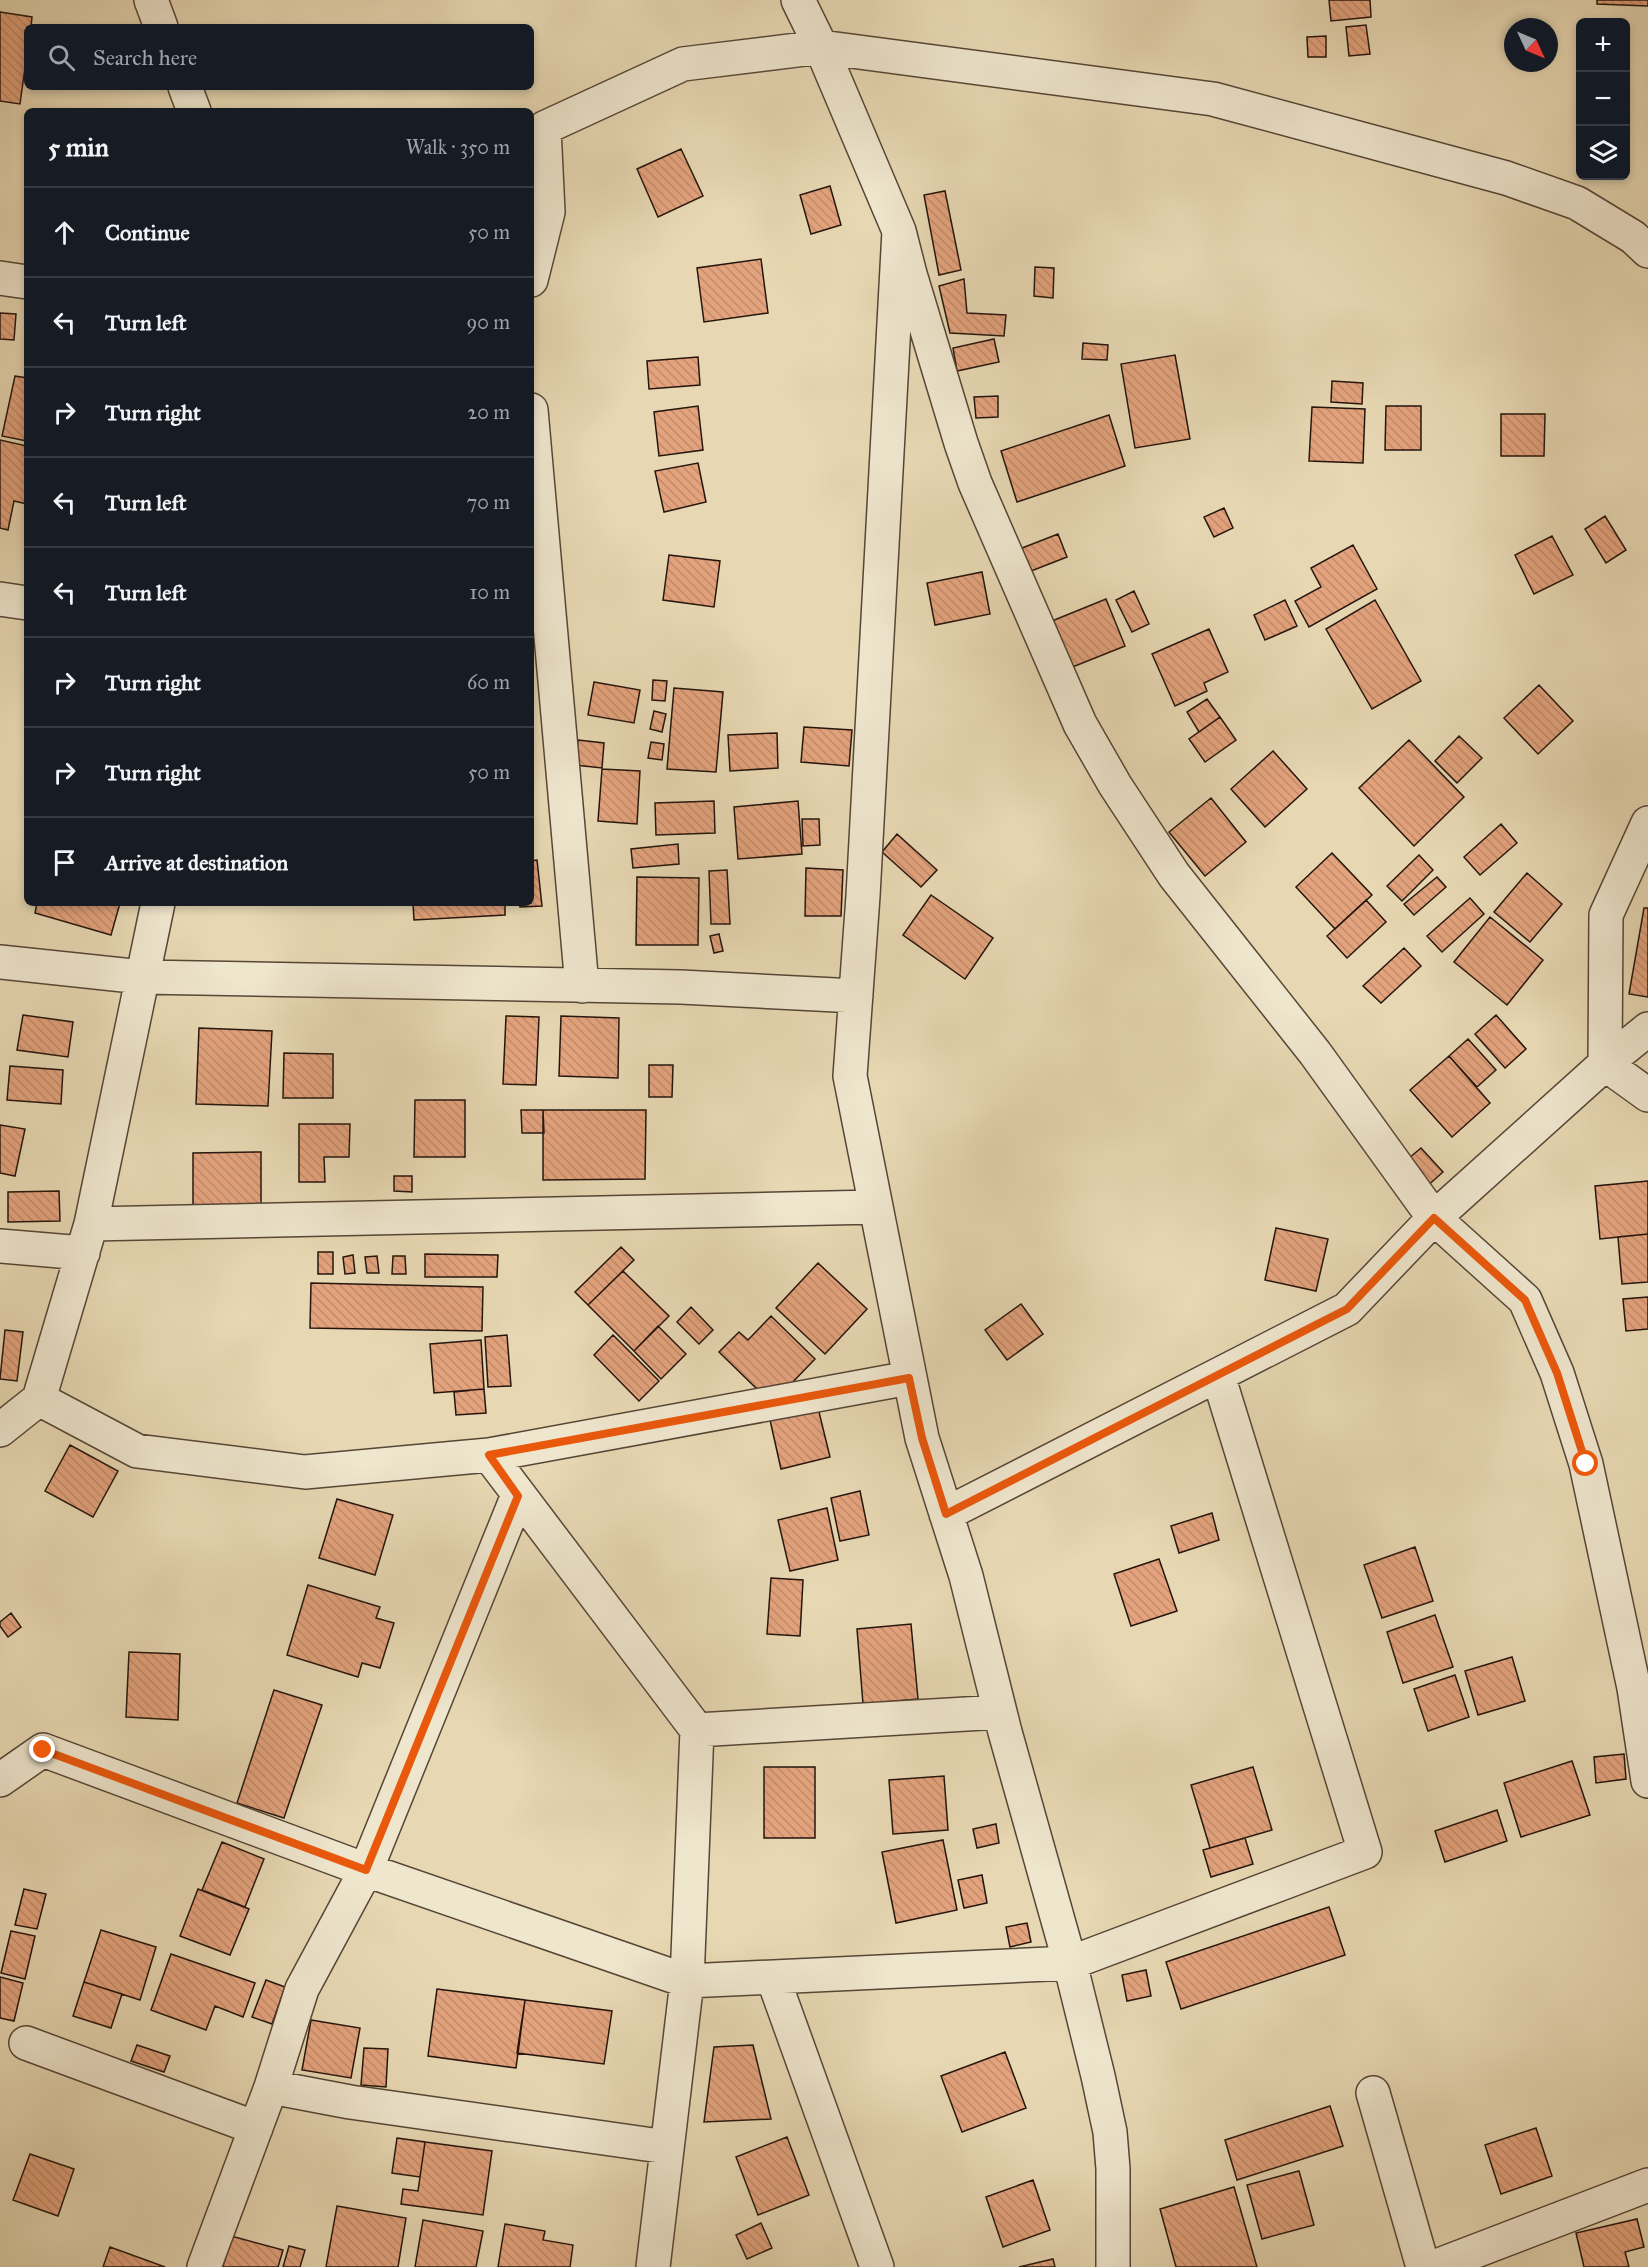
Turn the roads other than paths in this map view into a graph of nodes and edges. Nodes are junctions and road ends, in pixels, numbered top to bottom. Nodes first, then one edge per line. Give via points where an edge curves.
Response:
1 (151, 0) edge
2 (798, 0) edge
3 (160, 24) edge
4 (821, 47) junction
5 (185, 90) edge
6 (193, 108) edge
7 (899, 231) junction
8 (1648, 251) edge
9 (534, 268) edge
10 (0, 279) edge
11 (24, 282) edge
12 (534, 444) edge
13 (0, 599) edge
14 (24, 603) edge
15 (1648, 823) edge
16 (157, 906) edge
17 (0, 962) edge
18 (142, 977) junction
19 (582, 986) junction
20 (856, 996) junction
21 (1648, 1029) edge
22 (1605, 1064) junction
23 (1648, 1095) edge
24 (875, 1207) junction
25 (1434, 1218) junction
26 (87, 1239) junction
27 (0, 1246) edge
28 (1218, 1375) junction
29 (909, 1378) junction
30 (39, 1399) junction
31 (0, 1430) edge
32 (489, 1455) junction
33 (518, 1496) junction
34 (946, 1514) junction
35 (1000, 1712) junction
36 (697, 1730) junction
37 (0, 1780) edge
38 (1648, 1781) edge
39 (366, 1870) junction
40 (1070, 1963) junction
41 (773, 1978) junction
42 (687, 1981) junction
43 (26, 2043) dead end
44 (271, 2087) junction
45 (1372, 2093) dead end
46 (256, 2128) junction
47 (667, 2146) junction
48 (1648, 2185) edge
49 (204, 2267) edge
50 (653, 2267) edge
51 (877, 2267) edge
52 (1113, 2267) edge
53 (1423, 2267) edge
54 (1434, 2267) edge

1 - 3 street
2 - 4 street
4 - 7 street
4 - 8 street via 1213,99 1506,178 1576,203 1633,237
4 - 9 street via 683,64 544,128 548,212
5 - 6 street
7 - 20 street
7 - 25 street via 960,442 1080,724 1174,875 1315,1053
10 - 11 street
12 - 19 street
13 - 14 street
15 - 22 street via 1606,915
16 - 18 street
17 - 18 street
18 - 19 street
18 - 26 street
19 - 20 street
20 - 24 street via 850,1076
21 - 22 street
22 - 23 street
22 - 25 street
24 - 26 street
24 - 29 street
25 - 28 street via 1347,1309
25 - 38 street via 1525,1300 1557,1373 1588,1475 1634,1688
26 - 27 street
26 - 30 street
28 - 34 street
28 - 40 street via 1365,1852
29 - 32 street
29 - 34 street via 922,1438
30 - 31 street
30 - 32 street via 137,1451 294,1471
32 - 33 street
33 - 36 street
33 - 39 street
34 - 35 street
35 - 36 street
35 - 40 street
36 - 42 street
37 - 39 street via 43,1750
39 - 42 street
39 - 44 street via 302,1989
40 - 41 street
40 - 52 street via 1110,2132
41 - 42 street
41 - 51 street
42 - 47 street
43 - 46 street
44 - 46 street
44 - 47 street via 350,2102
45 - 53 street
46 - 49 street
47 - 50 street
48 - 54 street

